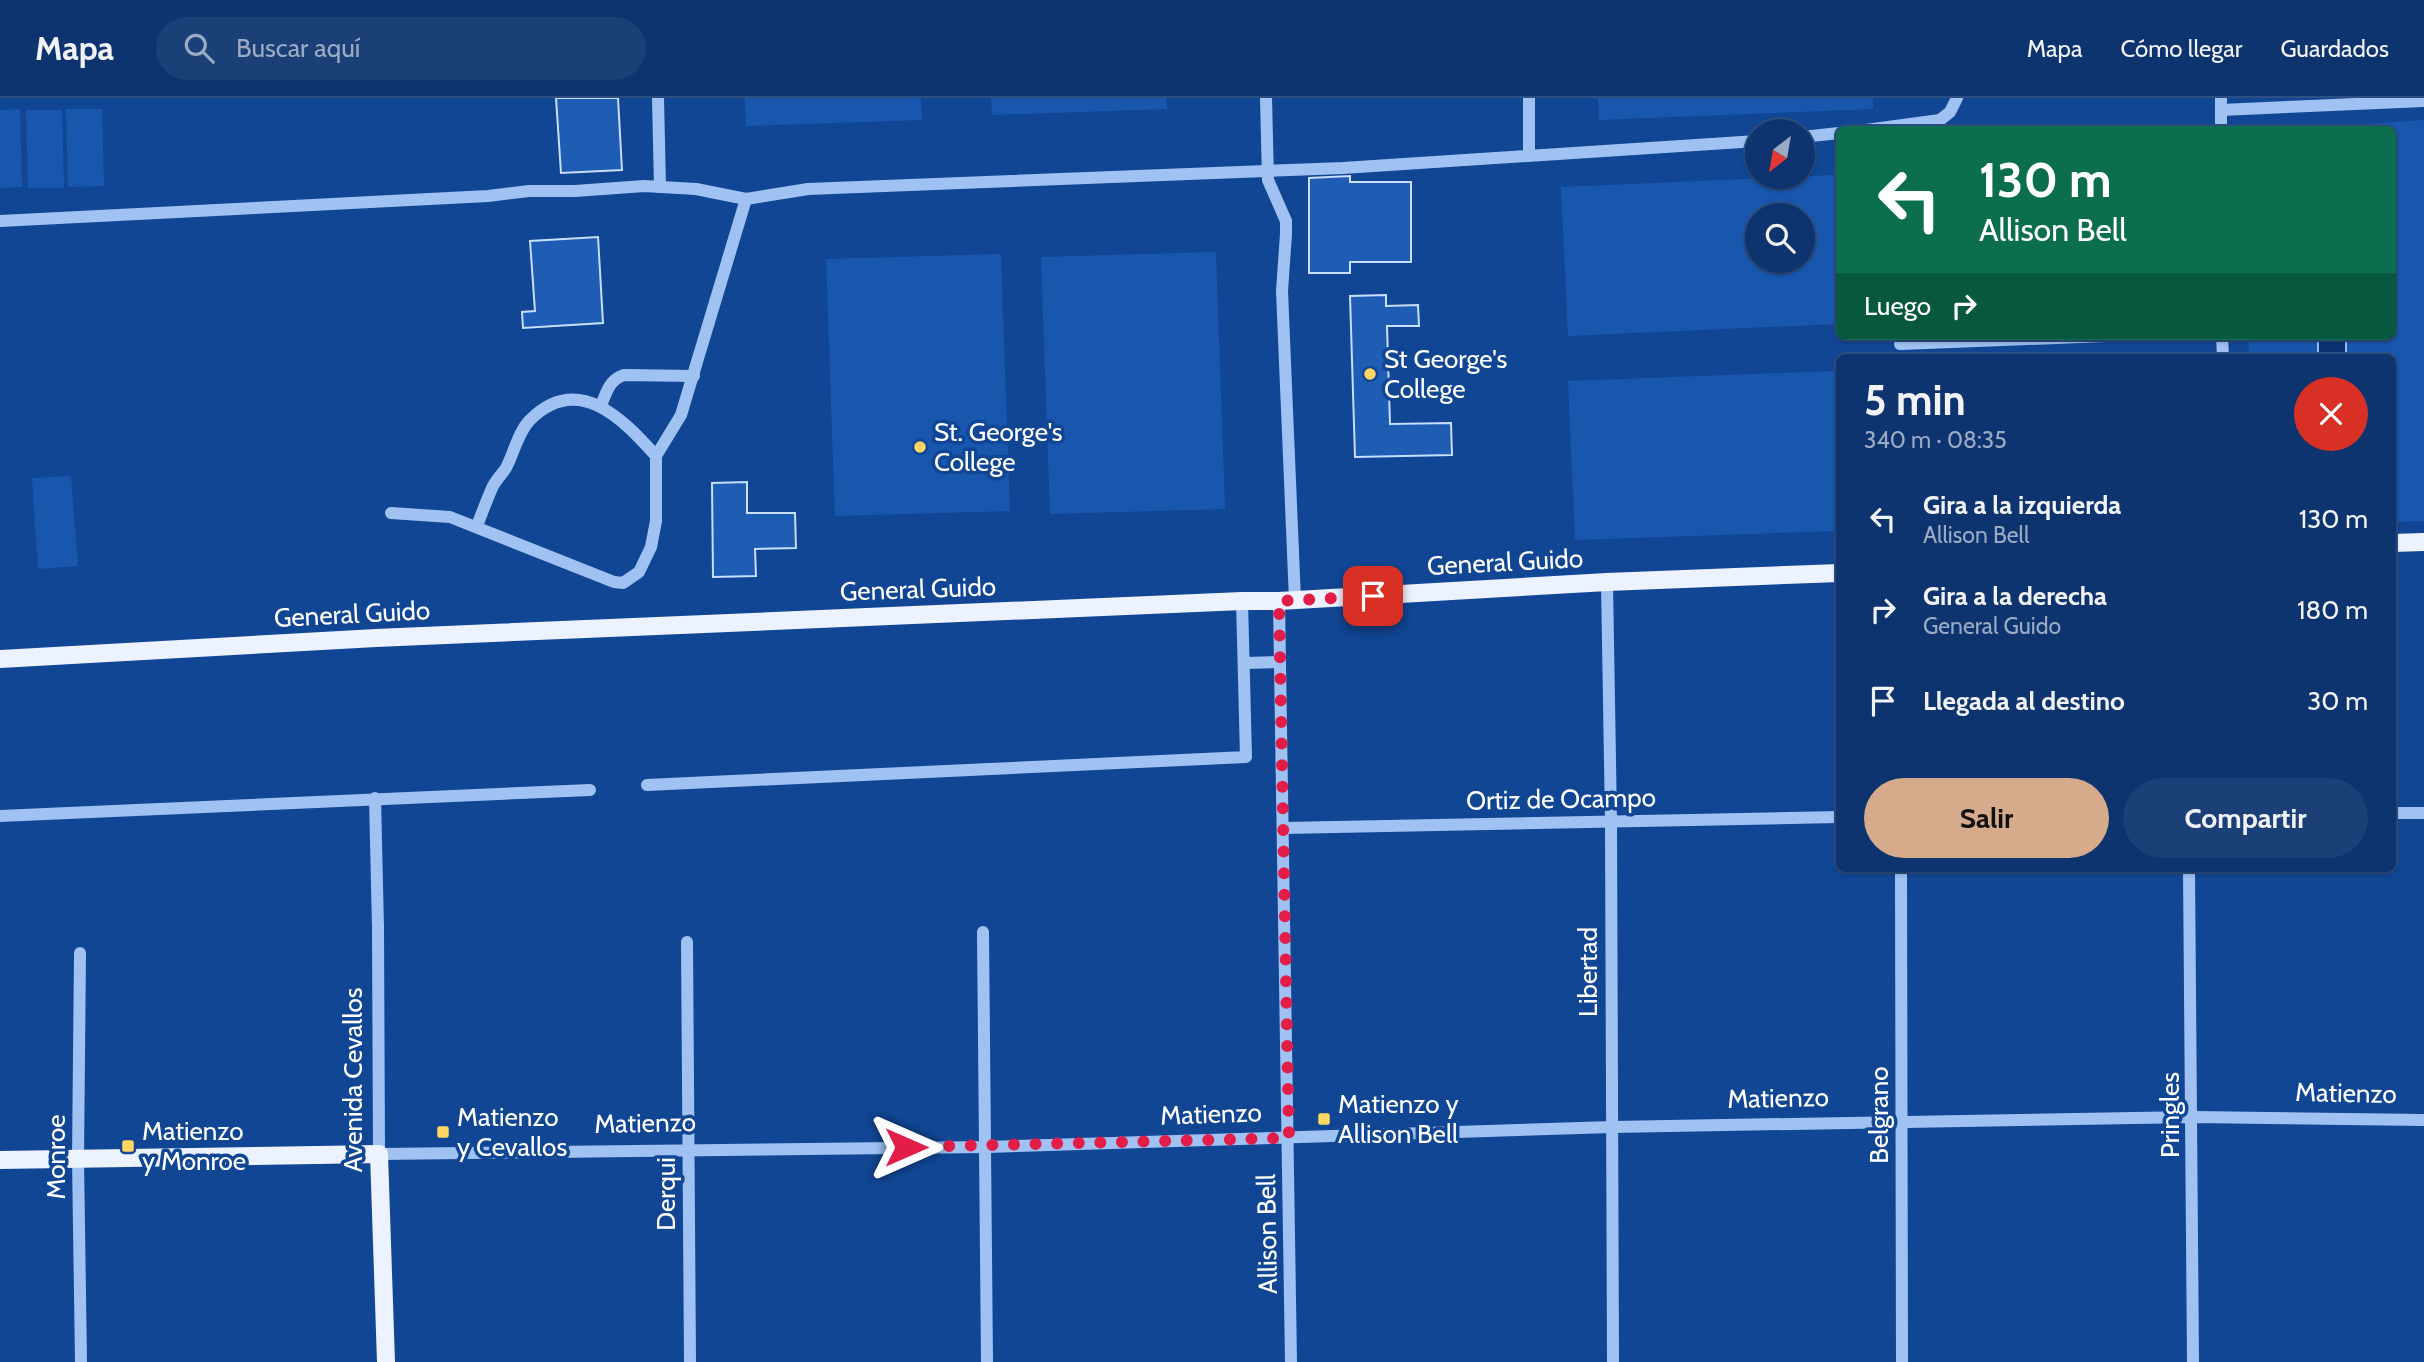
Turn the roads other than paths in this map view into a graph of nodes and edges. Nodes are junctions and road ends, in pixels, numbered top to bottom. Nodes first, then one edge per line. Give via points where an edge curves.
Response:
1 (658, 98) edge
2 (1266, 98) edge
3 (1529, 98) edge
4 (1956, 98) edge
5 (2424, 101) edge
6 (2221, 104) edge
7 (1896, 126) edge
8 (2221, 126) edge
9 (1836, 133) edge
10 (1815, 136) edge
11 (1745, 142) edge
12 (1529, 155) junction
13 (1266, 170) junction
14 (660, 187) junction
15 (746, 199) junction
16 (0, 221) edge
17 (2024, 340) edge
18 (1900, 346) edge
19 (694, 376) junction
20 (601, 405) junction
21 (656, 456) junction
22 (391, 513) dead end
23 (477, 526) junction
24 (2424, 542) edge
25 (2396, 543) edge
26 (1836, 573) edge
27 (1607, 582) junction
28 (1242, 601) junction
29 (1287, 601) junction
30 (0, 659) edge
31 (1279, 662) junction
32 (1244, 663) junction
33 (647, 785) dead end
34 (590, 790) dead end
35 (375, 798) junction
36 (2396, 813) edge
37 (2424, 813) edge
38 (0, 816) edge
39 (1836, 817) edge
40 (1611, 821) junction
41 (1283, 828) junction
42 (1901, 872) edge
43 (2189, 872) edge
44 (983, 932) dead end
45 (687, 942) dead end
46 (80, 953) dead end
47 (2193, 1117) junction
48 (2424, 1120) edge
49 (1902, 1122) junction
50 (1612, 1127) junction
51 (1289, 1138) junction
52 (987, 1147) junction
53 (689, 1149) junction
54 (379, 1154) junction
55 (78, 1159) junction
56 (0, 1160) edge
57 (81, 1362) edge
58 (386, 1362) edge
59 (690, 1362) edge
60 (987, 1362) edge
61 (1291, 1362) edge
62 (1613, 1362) edge
63 (1902, 1362) edge
64 (2193, 1362) edge

1 - 14 street
2 - 13 street
3 - 12 street
4 - 7 street via 1940,120
5 - 6 street
6 - 8 street
9 - 10 street
11 - 12 street
12 - 13 street
13 - 15 street via 808,189
13 - 29 street, Allison Bell via 1286,221 1282,291
14 - 15 street
14 - 16 street
15 - 19 street
17 - 18 street
19 - 20 street via 624,374 609,385
19 - 21 street via 681,415
20 - 21 street
20 - 23 street via 561,400 529,420
21 - 23 street via 656,521 651,547 639,572 623,583
22 - 23 street via 434,514
24 - 25 main road
26 - 27 main road, General Guido
27 - 29 main road, General Guido
27 - 40 street, Libertad
28 - 29 main road, General Guido
28 - 30 main road, General Guido
28 - 32 street
29 - 31 street, Allison Bell
31 - 32 street
31 - 41 street, Allison Bell
32 - 33 street via 1246,757
34 - 35 street
35 - 38 street
35 - 54 street, Avenida Cevallos
36 - 37 street
39 - 40 street, Ortiz de Ocampo
40 - 41 street, Ortiz de Ocampo
40 - 50 street, Libertad
41 - 51 street, Allison Bell
42 - 49 street, Belgrano
43 - 47 street, Pringles
44 - 52 street
45 - 53 street, Derqui
46 - 55 street, Monroe
47 - 48 street, Matienzo
47 - 49 street, Matienzo
47 - 64 street, Pringles
49 - 50 street, Matienzo
49 - 63 street, Belgrano
50 - 51 street, Matienzo
50 - 62 street, Libertad
51 - 52 street, Matienzo
51 - 61 street, Allison Bell
52 - 53 street, Matienzo
52 - 60 street
53 - 54 street, Matienzo
53 - 59 street, Derqui
54 - 55 main road, Matienzo
54 - 58 main road, Avenida Cevallos
55 - 56 main road, Matienzo
55 - 57 street, Monroe

